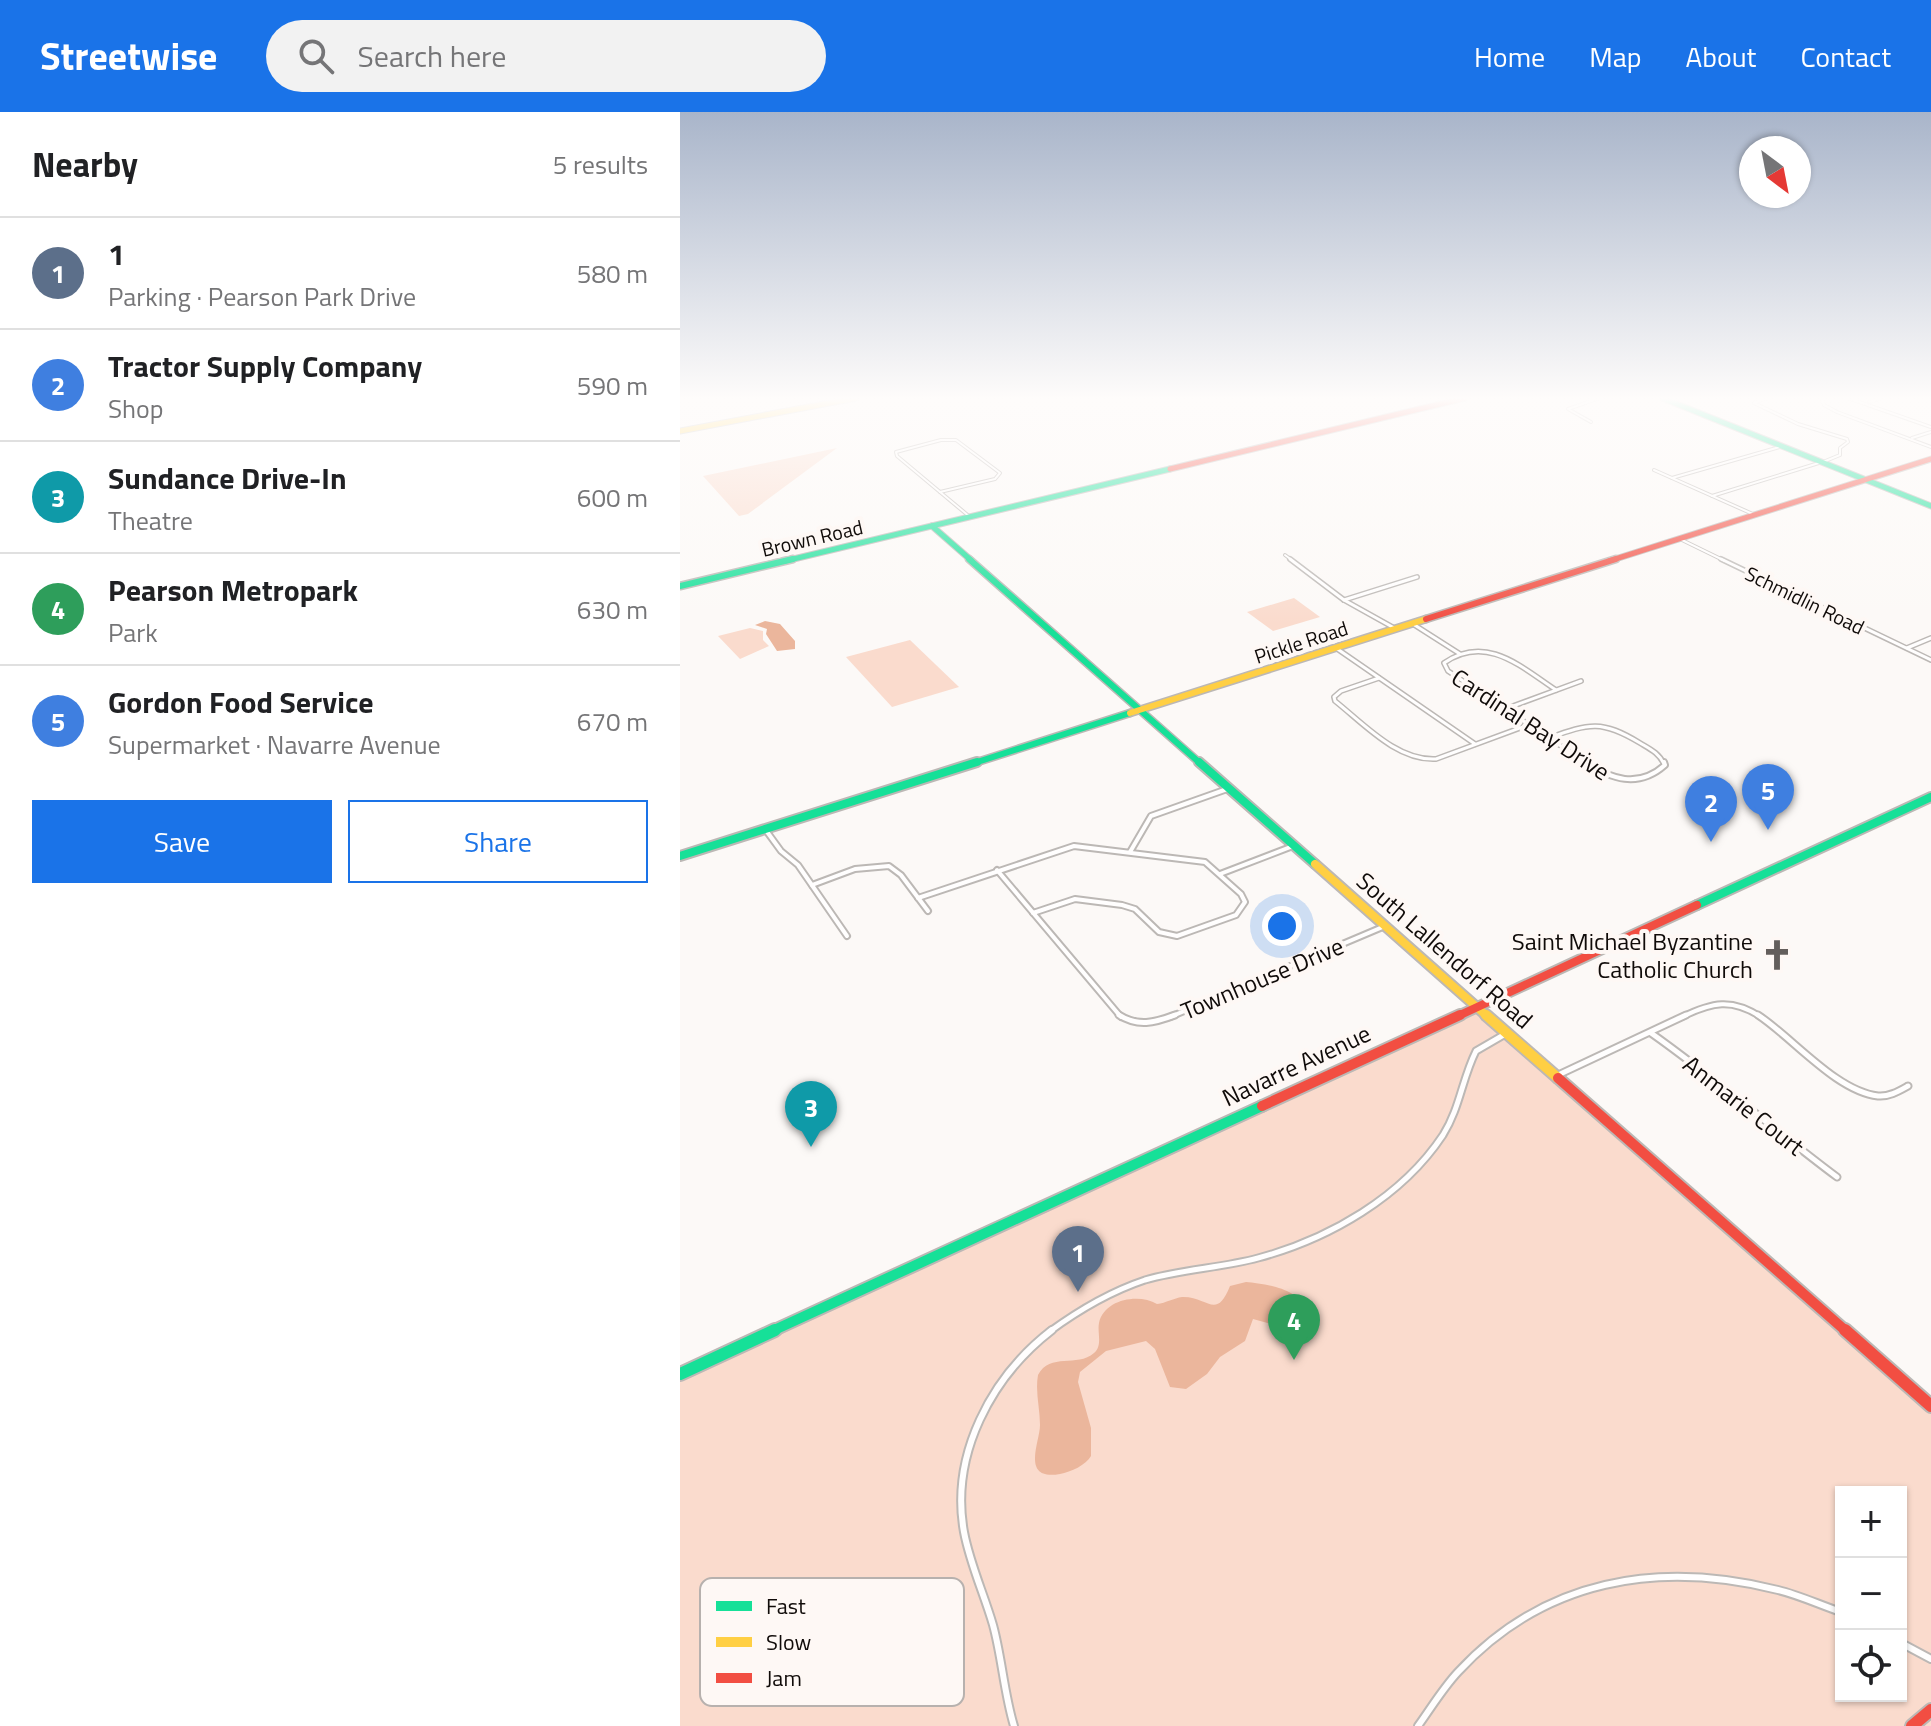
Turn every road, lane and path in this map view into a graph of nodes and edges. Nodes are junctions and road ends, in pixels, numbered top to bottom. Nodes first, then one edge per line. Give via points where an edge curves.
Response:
1 (918, 473) edge
2 (999, 473) edge
3 (1152, 473) edge
4 (1661, 473) edge
5 (1688, 473) edge
6 (1785, 473) edge
7 (1850, 473) edge
8 (1887, 473) edge
9 (1672, 478) junction
10 (1866, 480) junction
11 (940, 492) junction
12 (1712, 496) junction
13 (1931, 506) edge
14 (1755, 515) junction
15 (970, 517) junction
16 (932, 526) junction
17 (1680, 539) junction
18 (1285, 555) dead end
19 (1417, 577) dead end
20 (680, 586) edge
21 (1344, 600) junction
22 (1413, 624) junction
23 (1396, 629) junction
24 (1931, 638) edge
25 (1336, 648) junction
26 (1906, 648) junction
27 (1460, 654) junction
28 (1931, 660) edge
29 (1379, 678) junction
30 (1581, 681) dead end
31 (1556, 690) junction
32 (1505, 709) junction
33 (1140, 710) junction
34 (1528, 724) junction
35 (1549, 738) junction
36 (1475, 744) junction
37 (1230, 788) junction
38 (1931, 797) edge
39 (765, 829) junction
40 (1295, 846) junction
41 (1130, 852) junction
42 (680, 856) edge
43 (997, 870) junction
44 (1220, 874) junction
45 (812, 885) junction
46 (918, 898) junction
47 (928, 911) dead end
48 (1033, 913) junction
49 (1386, 926) junction
50 (847, 936) dead end
51 (1477, 1004) junction
52 (1509, 1032) junction
53 (1651, 1033) junction
54 (1556, 1076) junction
55 (1908, 1086) dead end
56 (1837, 1177) dead end
57 (680, 1374) edge
58 (1931, 1406) edge
59 (1835, 1610) edge
60 (1907, 1646) edge
61 (1931, 1659) edge
62 (1931, 1710) edge
63 (1014, 1726) edge
64 (1418, 1726) edge
65 (1912, 1726) edge

1 - 11 street
2 - 11 street via 995,479
3 - 15 main road, Brown Road
4 - 9 street
5 - 9 street
6 - 12 street
7 - 10 main road
8 - 10 main road, Pickle Road
9 - 12 street
10 - 13 main road
10 - 14 main road, Pickle Road
11 - 15 street
12 - 14 street
14 - 17 main road, Pickle Road
15 - 16 main road, Brown Road
16 - 20 main road, Brown Road
16 - 33 main road, South Lallendorf Road
17 - 22 main road, Pickle Road
17 - 26 street, Schmidlin Road
18 - 21 street
19 - 21 street
21 - 23 street
22 - 23 main road, Pickle Road
22 - 27 street, Cardinal Bay Drive
23 - 25 main road, Pickle Road
24 - 26 street
25 - 29 street
25 - 33 main road, Pickle Road
26 - 28 street, Schmidlin Road
27 - 31 street via 1494,652
27 - 32 street, Cardinal Bay Drive via 1445,661 1446,670
29 - 36 street
29 - 36 street via 1339,691 1335,702 1407,756 1423,760
30 - 31 street
31 - 32 street
32 - 34 street, Cardinal Bay Drive
33 - 37 main road, South Lallendorf Road
33 - 39 main road, Pickle Road
34 - 35 street, Cardinal Bay Drive
34 - 36 street
35 - 35 street, Cardinal Bay Drive via 1588,723 1611,725 1664,760 1662,768 1648,775 1613,779
37 - 40 main road, South Lallendorf Road
37 - 41 street via 1149,818
38 - 51 main road, Navarre Avenue
39 - 42 main road, Pickle Road
39 - 45 street
40 - 44 street
40 - 49 main road, South Lallendorf Road
41 - 43 street via 1068,846
41 - 44 street via 1202,861
43 - 46 street
43 - 48 street
44 - 48 street via 1243,895 1244,907 1181,936 1157,931 1137,910 1124,905 1075,899
45 - 46 street via 887,865
45 - 50 street
46 - 47 street
48 - 49 street, Townhouse Drive via 1120,1016 1136,1024 1157,1022
49 - 51 main road, South Lallendorf Road
51 - 52 main road, South Lallendorf Road
51 - 57 main road, Navarre Avenue
52 - 54 main road, South Lallendorf Road
52 - 63 street via 1476,1051 1460,1103 1431,1153 1376,1201 1289,1247 1238,1263 1147,1280 1097,1300 1039,1341 1002,1382 967,1455 961,1517
53 - 54 street
53 - 55 street via 1712,1002 1733,1002 1861,1091 1888,1095
53 - 56 street, Anmarie Court
54 - 58 main road, South Lallendorf Road
59 - 64 street via 1788,1591 1696,1575 1594,1585 1526,1615 1479,1648
60 - 61 street
62 - 65 main road

